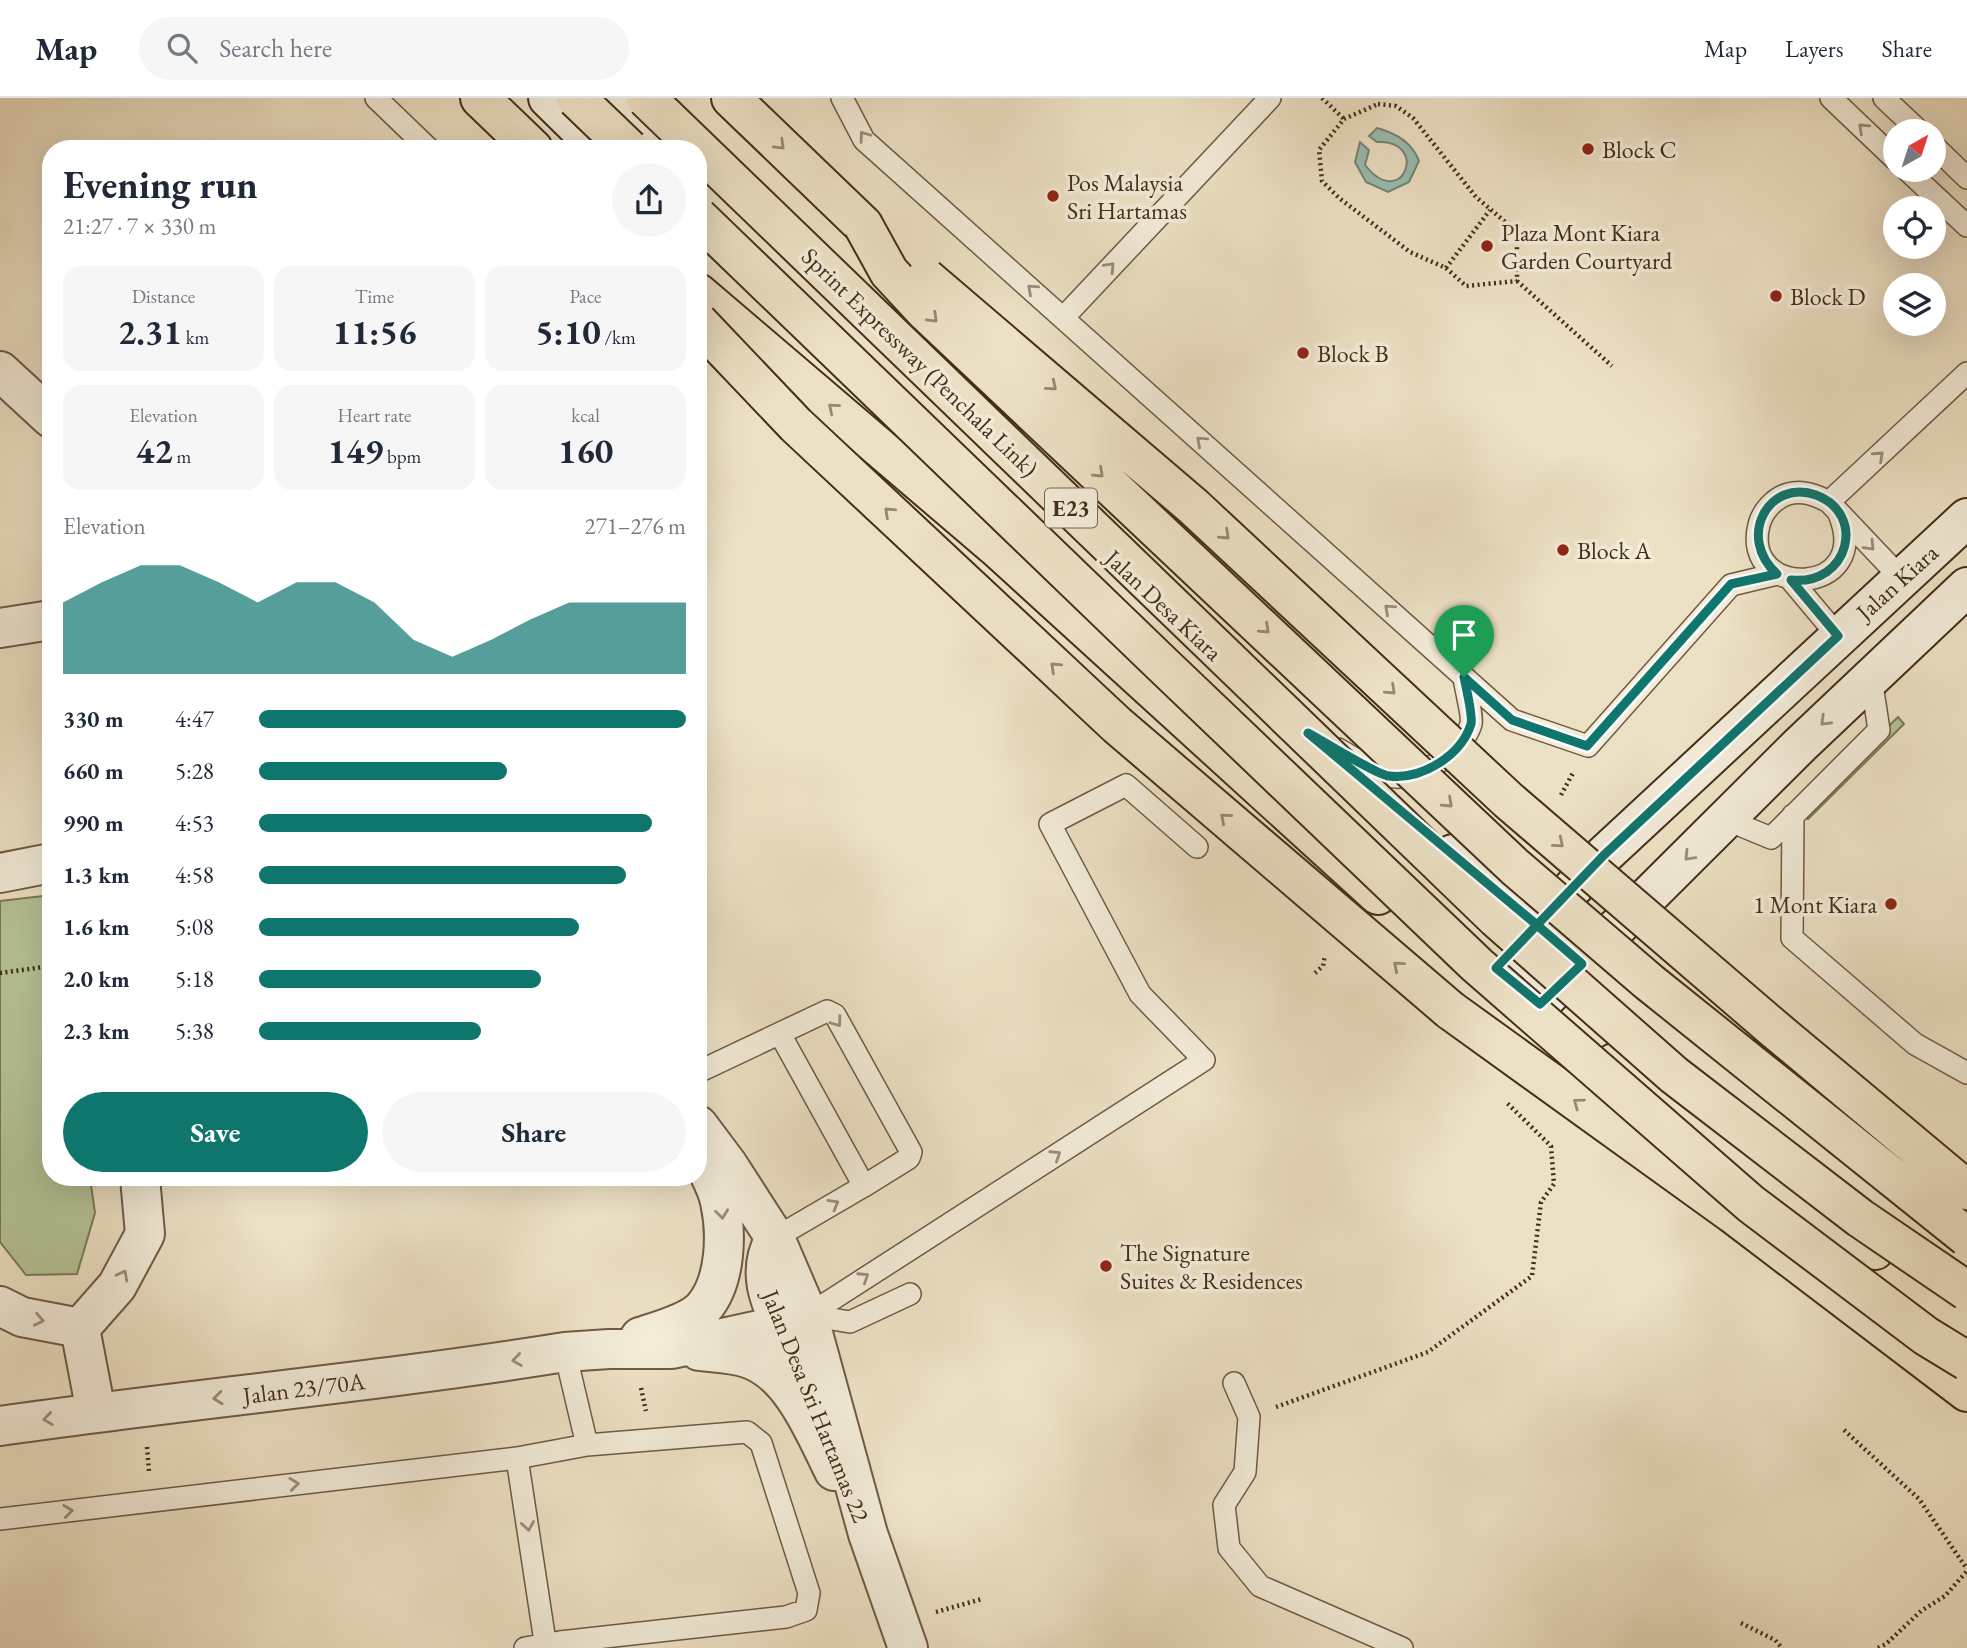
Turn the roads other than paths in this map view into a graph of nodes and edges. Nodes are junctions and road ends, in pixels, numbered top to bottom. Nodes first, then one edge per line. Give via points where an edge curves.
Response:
1 (376, 98) edge
2 (480, 98) edge
3 (548, 98) edge
4 (576, 98) edge
5 (731, 98) edge
6 (842, 98) edge
7 (1270, 98) edge
8 (1831, 98) edge
9 (1884, 98) edge
10 (635, 101) edge
11 (1906, 119) edge
12 (420, 140) edge
13 (524, 140) edge
14 (591, 140) edge
15 (605, 140) edge
16 (620, 140) edge
17 (666, 140) edge
18 (676, 140) edge
19 (1883, 148) edge
20 (1946, 158) edge
21 (707, 169) edge
22 (1967, 178) edge
23 (707, 181) edge
24 (1920, 182) edge
25 (863, 225) junction
26 (707, 226) edge
27 (1967, 226) edge
28 (707, 252) edge
29 (707, 301) edge
30 (1064, 317) junction
31 (707, 331) edge
32 (0, 372) edge
33 (1967, 373) edge
34 (42, 410) edge
35 (1834, 508) junction
36 (1967, 518) edge
37 (1784, 577) junction
38 (1902, 578) junction
39 (1967, 587) edge
40 (42, 621) edge
41 (0, 628) edge
42 (1838, 636) junction
43 (1464, 677) junction
44 (1871, 678) junction
45 (1308, 733) junction
46 (1793, 815) junction
47 (1725, 819) junction
48 (1196, 847) dead end
49 (42, 865) edge
50 (0, 873) edge
51 (1537, 925) junction
52 (1582, 964) junction
53 (1496, 968) junction
54 (1540, 1004) junction
55 (780, 1034) junction
56 (707, 1068) edge
57 (1967, 1073) edge
58 (707, 1137) edge
59 (707, 1171) edge
60 (141, 1186) edge
61 (864, 1186) junction
62 (1967, 1190) edge
63 (1967, 1237) edge
64 (775, 1238) junction
65 (1967, 1262) edge
66 (1967, 1291) edge
67 (910, 1294) dead end
68 (0, 1306) edge
69 (1967, 1312) edge
70 (795, 1320) junction
71 (80, 1328) junction
72 (1967, 1347) edge
73 (608, 1349) junction
74 (672, 1349) junction
75 (565, 1352) junction
76 (1967, 1361) edge
77 (1234, 1383) dead end
78 (1967, 1392) edge
79 (96, 1412) junction
80 (0, 1426) edge
81 (587, 1446) junction
82 (517, 1458) junction
83 (0, 1518) edge
84 (868, 1534) junction
85 (539, 1647) edge
86 (908, 1648) edge
87 (1402, 1648) edge

1 - 12 lane
2 - 13 highway
3 - 14 main road
4 - 16 highway, bridge
5 -> 25 highway
30 -> 6 lane via 863,140
30 -> 7 lane
19 -> 8 lane
9 - 11 lane
10 - 15 main road
10 - 17 main road
10 - 18 highway, Sprint Expressway (Penchala Link) / E23, bridge
20 - 22 lane
21 - 66 highway, Sprint Expressway (Penchala Link) / E23, bridge via 1496,918 1674,1075 1860,1218
23 - 45 main road, Jalan Desa Kiara via 1232,668
24 - 27 lane
25 -> 62 highway, bridge via 1194,507 1508,800
25 -> 63 highway, bridge via 889,272 926,312 1515,867 1648,982
26 - 76 highway, bridge via 1477,965 1751,1204 1926,1336
28 - 53 main road via 1075,595
72 -> 29 highway, bridge via 1661,1136 1519,1023 997,548
43 -> 30 lane
78 -> 31 highway, bridge via 1732,1214 1450,1010 1117,725 796,425
32 - 34 main road
35 -> 33 lane
35 - 37 lane via 1845,528 1846,543 1837,563 1820,577 1805,581
35 - 37 lane via 1816,495 1801,492 1787,494 1765,511 1757,538 1760,552 1767,565
35 -> 38 lane
36 - 38 main road, Jalan Kiara
37 - 42 lane
37 - 43 lane via 1731,584 1587,746 1512,720
38 - 42 main road, Jalan Kiara
39 - 44 main road, Jalan Kiara
40 - 41 main road
42 - 51 main road, Jalan Kiara via 1604,855
43 - 45 lane via 1471,723 1459,744 1440,762 1413,775 1387,776
44 - 46 lane via 1879,730
44 -> 47 main road, Jalan Kiara
45 - 51 main road, Jalan Desa Kiara
46 - 47 lane via 1772,838
46 - 57 lane via 1792,938 1915,1044
47 -> 52 main road, Jalan Kiara
70 -> 48 lane via 1204,1060 1140,994 1050,824 1126,785
49 - 50 main road
51 - 52 main road, Jalan Desa Kiara
51 - 53 main road, Jalan Kiara
52 - 54 main road, Jalan Kiara
52 - 65 highway via 1743,1106
53 - 54 main road
54 - 69 highway via 1635,1080
55 - 56 lane
55 - 61 lane
55 -> 61 lane via 827,1011 835,1015 911,1152 909,1158
58 - 64 main road, Jalan Desa Sri Hartamas 22
59 -> 73 main road, Jalan 23/70A via 720,1200 725,1244 716,1284 704,1308 674,1325
71 -> 60 main road via 117,1286 145,1234
64 -> 61 lane
64 - 70 main road, Jalan Desa Sri Hartamas 22
67 - 70 lane via 849,1322
68 -> 71 main road via 22,1317
70 - 74 main road, Jalan 23/70A
70 - 84 main road, Jalan Desa Sri Hartamas 22
71 - 79 main road
73 - 74 main road, Jalan 23/70A
73 - 75 main road, Jalan 23/70A
74 - 84 main road via 749,1358 773,1371 799,1404
75 -> 79 main road, Jalan 23/70A
75 - 81 lane
77 - 87 lane via 1249,1417 1245,1472 1223,1505 1229,1548 1260,1586
79 -> 80 main road, Jalan 23/70A
81 - 82 lane
81 - 85 lane via 754,1435 761,1443 809,1593 808,1602 806,1610 786,1617
83 -> 82 lane
82 -> 85 lane
84 - 86 main road

